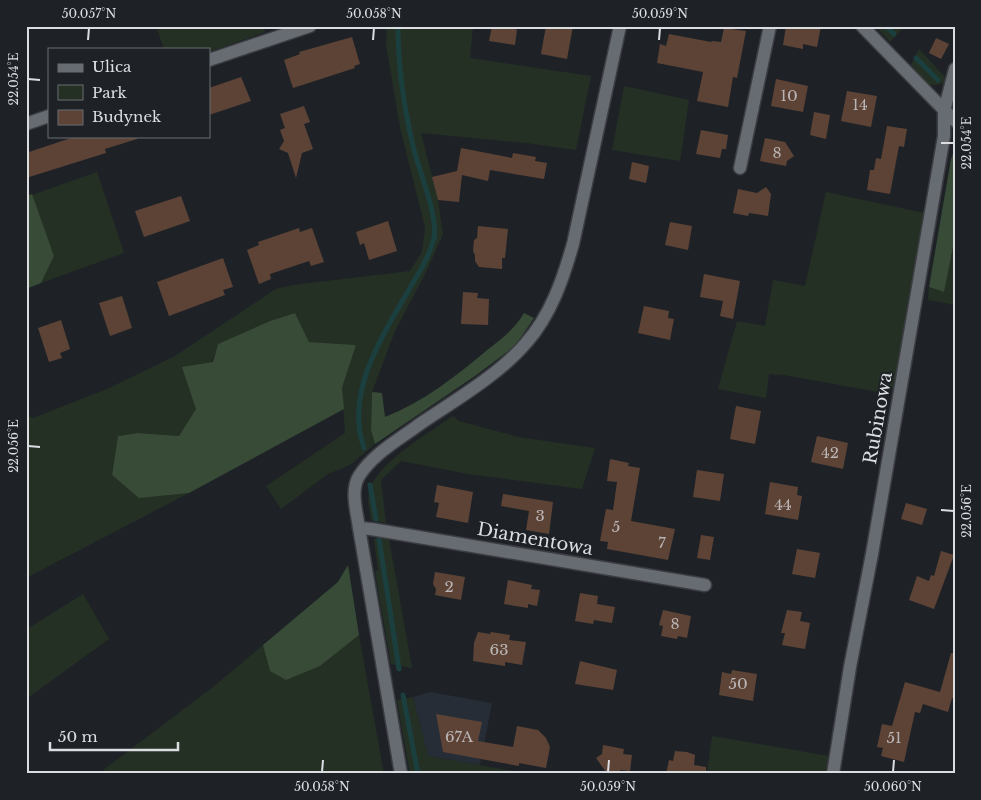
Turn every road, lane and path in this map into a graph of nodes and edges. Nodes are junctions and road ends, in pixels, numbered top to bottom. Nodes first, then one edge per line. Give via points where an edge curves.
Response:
1 (310, 26) edge
2 (620, 26) edge
3 (770, 26) edge
4 (862, 26) edge
5 (210, 60) edge
6 (955, 69) edge
7 (944, 111) junction
8 (48, 116) edge
9 (955, 121) edge
10 (26, 124) edge
11 (740, 168) dead end
12 (359, 528) junction
13 (705, 585) dead end
14 (401, 774) edge
15 (833, 774) edge

1 - 5 street
2 - 12 street via 577,225 556,296 527,342 506,364 376,456 358,477 355,497
3 - 11 street
4 - 7 street
6 - 7 street, Rubinowa
7 - 9 street
7 - 15 street, Rubinowa via 944,136
8 - 10 street
12 - 13 street, Diamentowa
12 - 14 street

